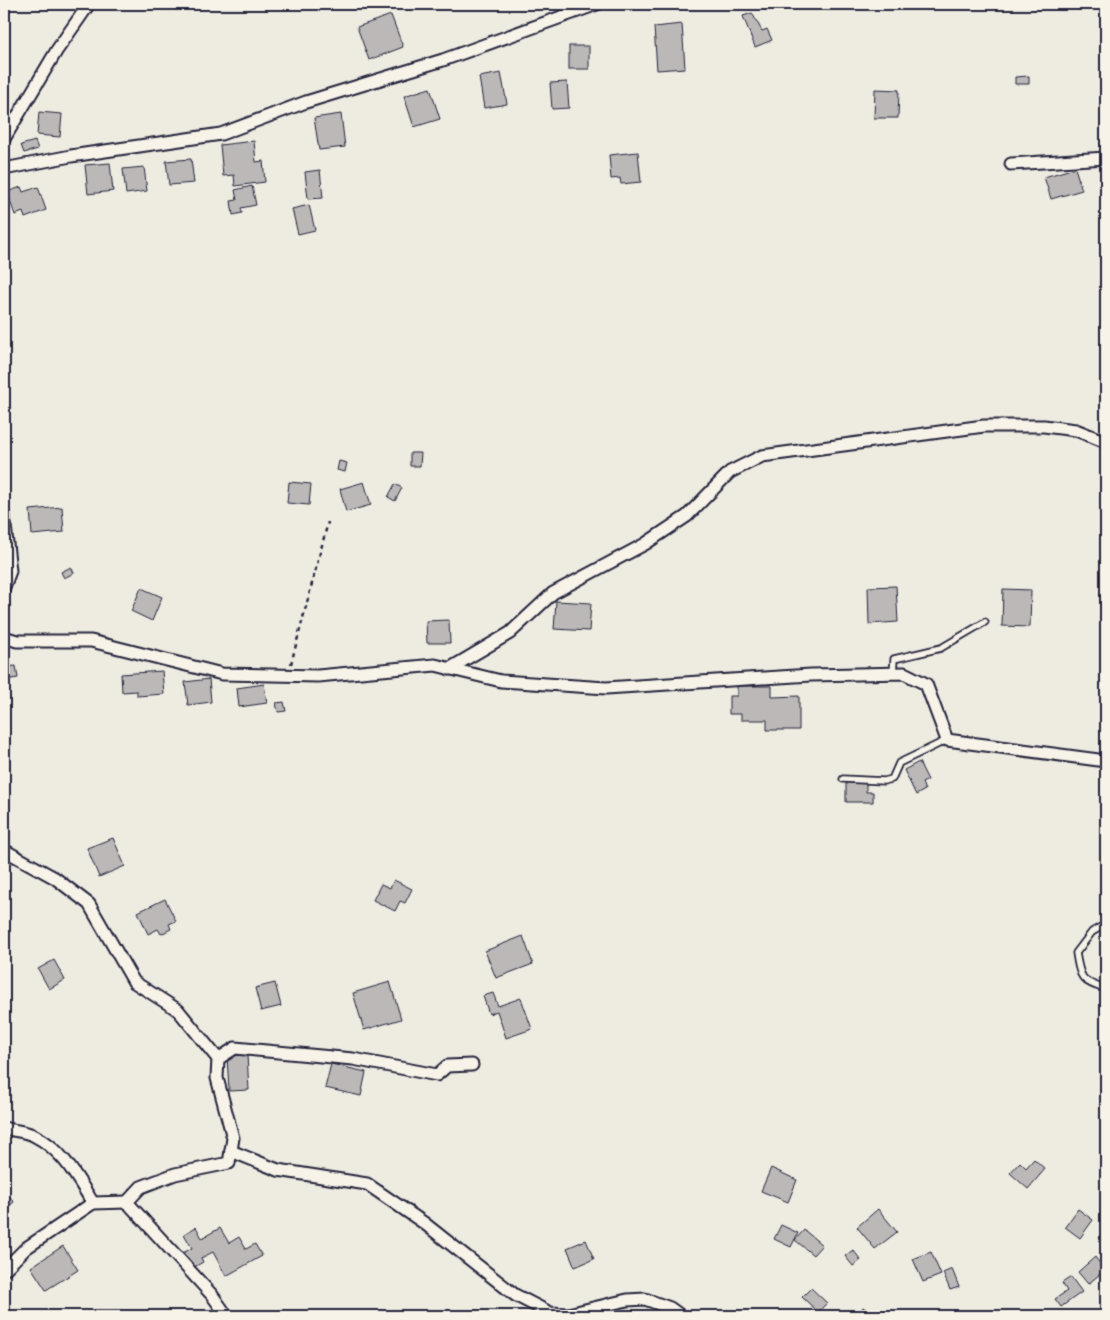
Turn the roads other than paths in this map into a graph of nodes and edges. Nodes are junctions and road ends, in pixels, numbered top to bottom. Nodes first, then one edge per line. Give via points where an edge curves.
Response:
1 (90, 4) edge
2 (597, 4) edge
3 (4, 139) edge
4 (1106, 158) edge
5 (1011, 164) dead end
6 (4, 170) edge
7 (1106, 442) edge
8 (4, 516) edge
9 (4, 587) edge
10 (985, 622) dead end
11 (4, 637) edge
12 (449, 669) junction
13 (893, 674) junction
14 (947, 740) junction
15 (1106, 761) edge
16 (843, 779) dead end
17 (4, 850) edge
18 (1106, 924) edge
19 (1106, 988) edge
20 (218, 1059) junction
21 (472, 1065) dead end
22 (4, 1128) edge
23 (231, 1151) junction
24 (127, 1202) junction
25 (94, 1203) junction
26 (4, 1270) edge
27 (227, 1316) edge
28 (681, 1316) edge

1 - 3 street via 57,50
2 - 6 street via 443,60 306,102 221,134 71,156
4 - 5 street
7 - 12 street via 1076,430 1044,426 984,426 762,456 730,472 687,516 645,544 553,593 510,633
8 - 9 street via 10,571
10 - 13 lane via 940,648 894,660
11 - 12 street via 17,641 91,641 222,674 318,676 435,665
12 - 13 street via 501,682 606,688 811,675
13 - 14 street via 904,673 926,684
14 - 15 street
14 - 16 lane via 899,763 892,779
17 - 20 street via 55,878 88,904 134,982 178,1010
18 - 19 lane via 1092,932 1076,953 1080,976 1090,984
20 - 21 street via 235,1048 353,1059 437,1075 447,1066
20 - 23 street via 217,1078 233,1138
22 - 25 street via 34,1135 56,1149
23 - 24 street via 228,1163 175,1174 141,1187
23 - 28 street via 278,1170 367,1184 516,1295 550,1312 568,1314 644,1299 670,1308
24 - 25 street
24 - 27 street via 212,1295
25 - 26 street via 26,1248

